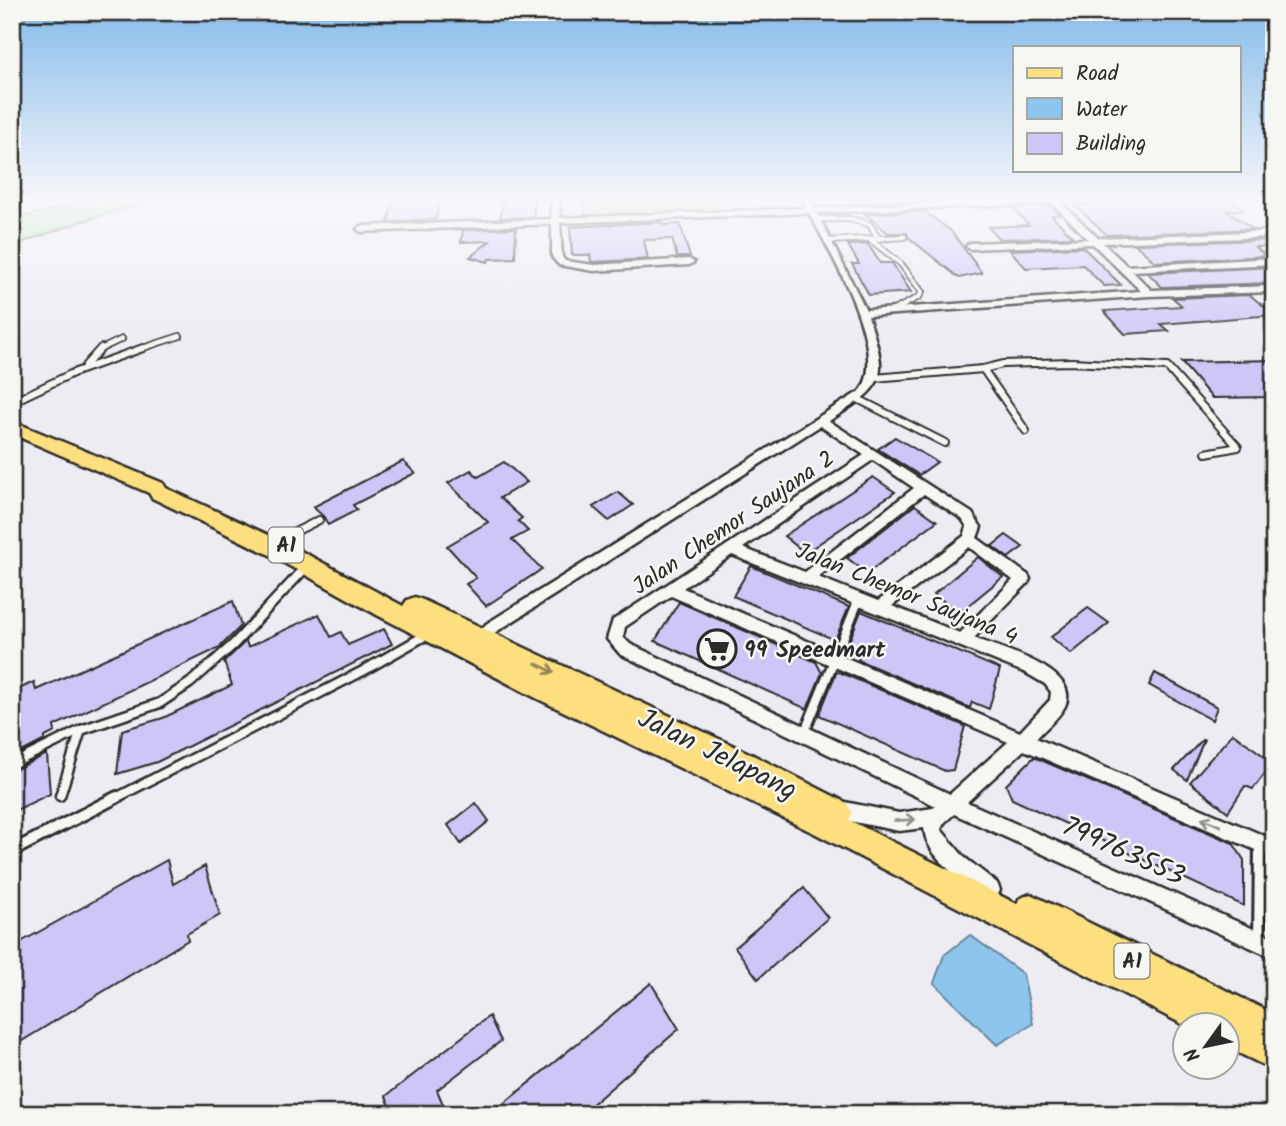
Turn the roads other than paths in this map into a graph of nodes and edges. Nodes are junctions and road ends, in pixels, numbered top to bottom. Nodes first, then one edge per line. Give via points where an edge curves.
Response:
1 (557, 251) edge
2 (832, 251) edge
3 (884, 251) edge
4 (1106, 251) edge
5 (1274, 261) edge
6 (689, 262) dead end
7 (1124, 269) junction
8 (1274, 289) edge
9 (1149, 293) junction
10 (892, 311) junction
11 (862, 313) junction
12 (180, 337) dead end
13 (122, 340) dead end
14 (85, 367) junction
15 (983, 369) junction
16 (874, 378) junction
17 (856, 398) junction
18 (12, 402) edge
19 (821, 421) junction
20 (12, 427) edge
21 (1027, 431) dead end
22 (945, 443) dead end
23 (1206, 453) dead end
24 (872, 455) junction
25 (156, 488) junction
26 (923, 488) junction
27 (319, 520) dead end
28 (969, 540) junction
29 (277, 541) junction
30 (732, 549) junction
31 (307, 566) junction
32 (807, 578) junction
33 (670, 589) junction
34 (859, 598) junction
35 (880, 607) junction
36 (618, 624) joint
37 (432, 632) junction
38 (963, 640) junction
39 (478, 646) junction
40 (835, 659) junction
41 (81, 730) junction
42 (804, 734) junction
43 (1024, 739) junction
44 (12, 764) edge
45 (60, 796) dead end
46 (825, 806) junction
47 (945, 811) junction
48 (1267, 846) edge
49 (12, 851) edge
50 (990, 890) junction
51 (1266, 944) edge
52 (1191, 1010) edge
53 (1274, 1033) edge
54 (1240, 1035) edge
55 (1274, 1052) edge

1 - 6 street via 562,263 573,267
2 - 11 street
3 - 10 lane via 922,292
4 - 7 street
5 - 7 street
7 - 9 street
8 - 9 street
9 - 10 street
10 - 11 street
11 - 16 street via 874,348
12 - 14 lane
13 - 14 lane via 101,348
14 - 18 lane
15 - 16 lane
15 - 21 lane
15 - 23 lane via 1072,362 1167,367 1238,447
16 - 17 street
17 - 19 street
17 - 22 lane
19 - 24 street
19 - 39 street via 491,628
20 - 25 main road, Jalan Jelapang / A1
24 - 26 street
24 - 30 street, Jalan Chemor Saujana 2
25 - 29 main road, Jalan Jelapang / A1 via 166,487
25 - 31 main road, Jalan Jelapang / A1
26 - 28 street via 974,524
26 - 32 street
27 - 29 lane
28 - 35 street
28 - 38 street via 1023,579
29 - 39 main road, Jalan Jelapang / A1
30 - 32 street, Jalan Chemor Saujana 4
30 - 33 street, Jalan Chemor Saujana 2
31 - 37 main road, Jalan Jelapang / A1
31 - 41 lane via 234,644 190,683 160,703
32 - 34 street, Jalan Chemor Saujana 4
33 - 36 street, Jalan Chemor Saujana 2
33 - 40 street
34 - 35 street, Jalan Chemor Saujana 4
34 - 40 lane
35 - 38 street, Jalan Chemor Saujana 4
36 - 42 street, 799763553 via 615,639 625,649
37 - 39 main road, Jalan Jelapang / A1
37 - 49 lane
38 - 43 street, Jalan Chemor Saujana 4 via 1032,667 1059,690 1058,703
39 -> 46 main road, Jalan Jelapang / A1
39 - 52 main road, Jalan Jelapang / A1
40 - 42 lane
40 - 43 street
41 - 44 lane
41 - 45 lane
42 - 47 street, 799763553
43 - 47 street
48 -> 43 street
46 -> 47 street via 899,822
46 - 50 main road, Jalan Jelapang / A1
47 - 50 street via 932,830 939,846
47 - 51 street, 799763553
48 - 51 lane
50 - 53 main road, Jalan Jelapang / A1
54 - 55 main road

